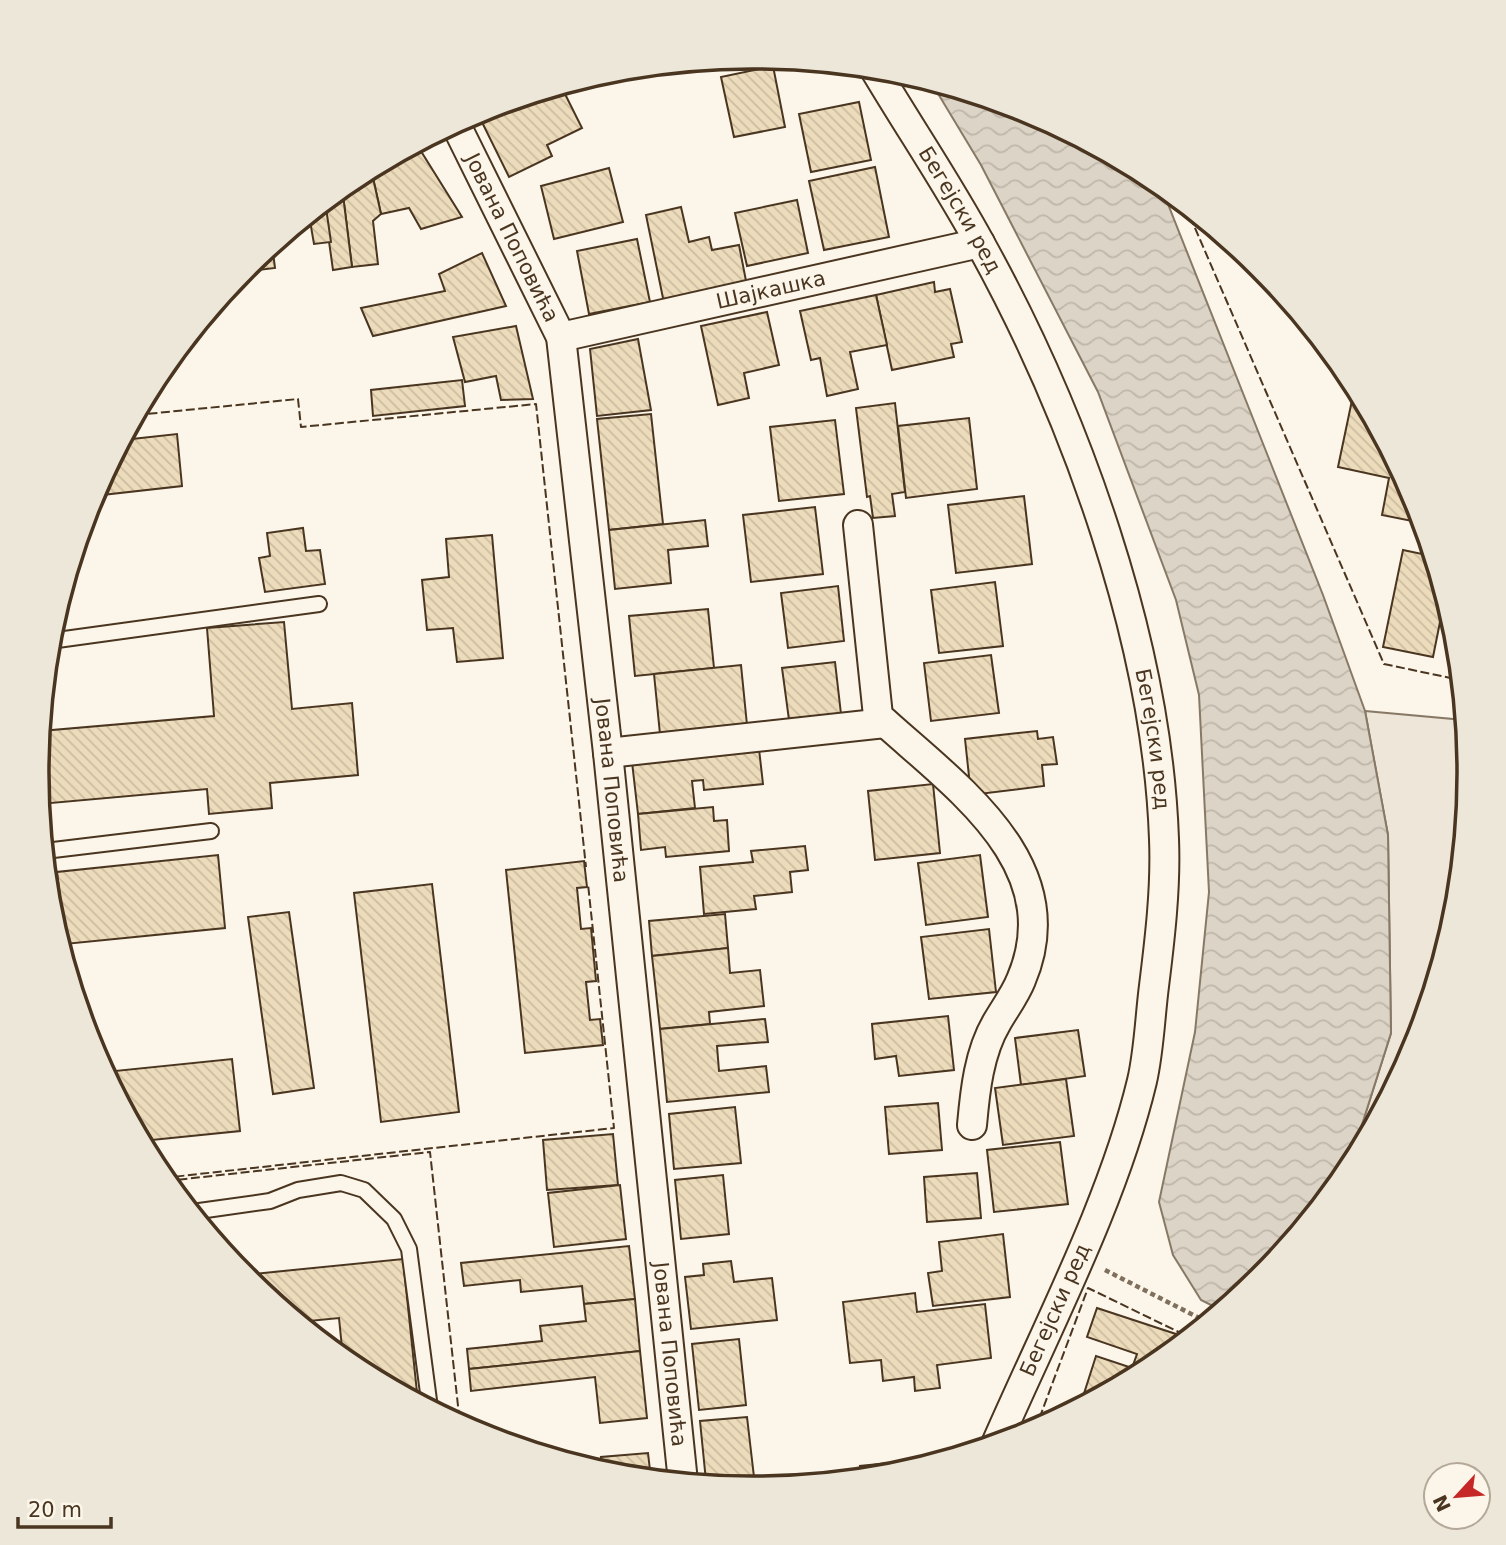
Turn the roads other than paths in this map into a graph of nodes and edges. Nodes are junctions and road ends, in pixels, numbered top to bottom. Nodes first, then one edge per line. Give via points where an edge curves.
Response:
1 (882, 81) edge
2 (460, 133) edge
3 (981, 243) junction
4 (561, 337) junction
5 (858, 525) dead end
6 (319, 604) dead end
7 (62, 638) edge
8 (885, 723) junction
9 (608, 753) junction
10 (211, 831) dead end
11 (54, 850) edge
12 (972, 1125) dead end
13 (202, 1210) edge
14 (429, 1397) edge
15 (1002, 1430) edge
16 (682, 1472) edge

1 - 3 street, Бегејски ред
2 - 4 street, Јована Поповића
3 - 4 street, Шајкашка
3 - 15 street, Бегејски ред via 1035,350 1080,457 1112,556 1143,672 1158,765 1163,867 1159,944 1142,1079 1112,1178
4 - 9 street, Јована Поповића
5 - 8 street via 878,716
6 - 7 lane
8 - 9 street
8 - 12 street via 995,825 1017,859 1031,895 1034,916 1022,979 995,1024 975,1084
9 - 16 street, Јована Поповића
10 - 11 lane
13 - 14 lane via 341,1183 364,1189 394,1219 409,1249

